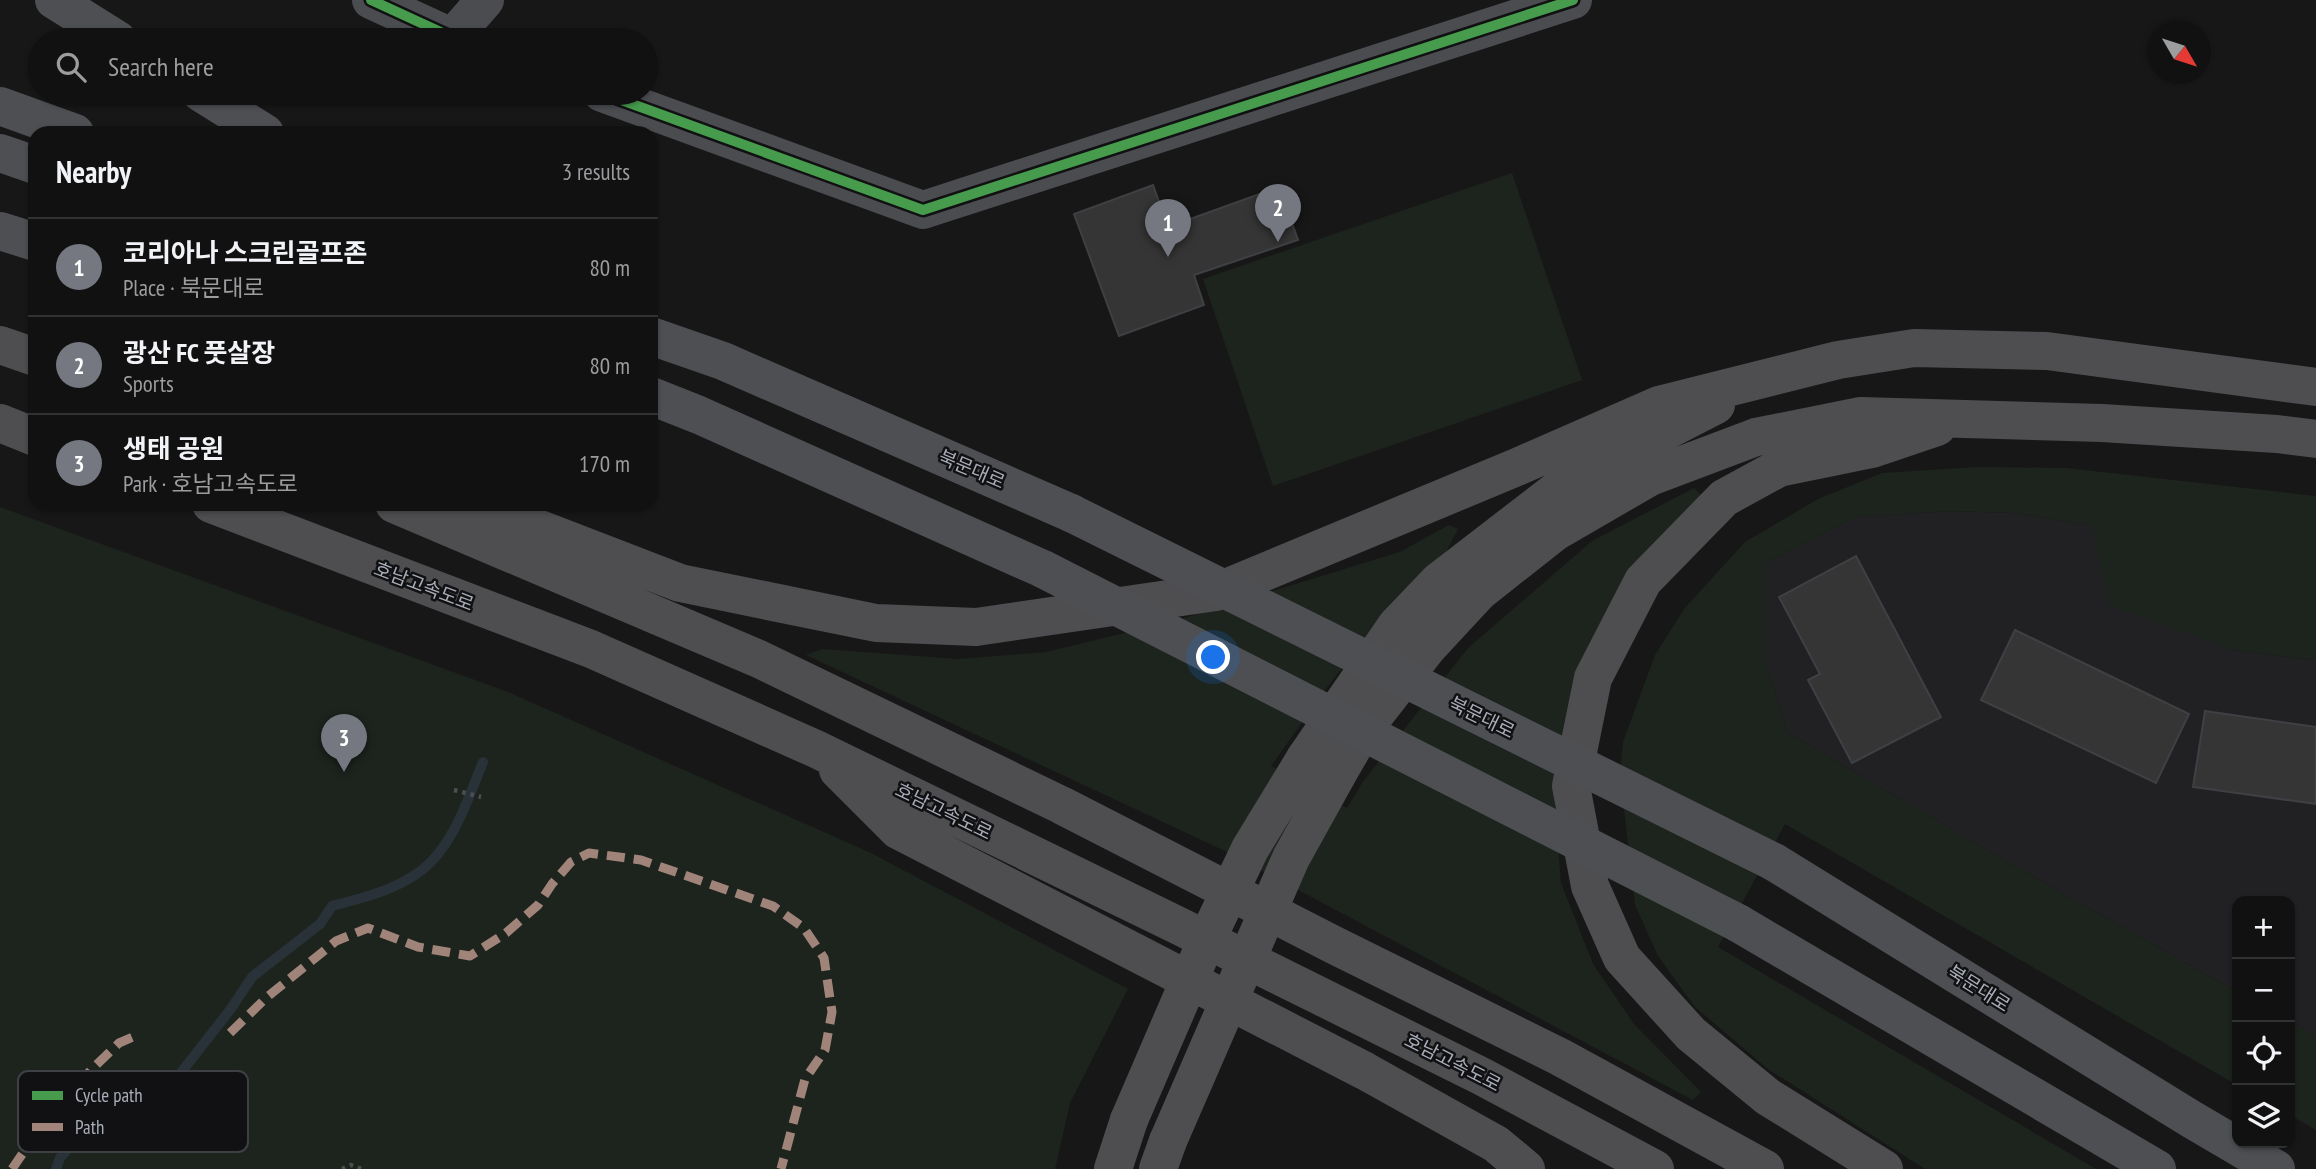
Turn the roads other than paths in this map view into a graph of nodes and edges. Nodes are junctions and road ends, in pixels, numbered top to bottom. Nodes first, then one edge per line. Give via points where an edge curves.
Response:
1 (54, 0) edge
2 (371, 0) edge
3 (485, 0) edge
4 (1573, 0) edge
5 (99, 28) edge
6 (432, 28) edge
7 (464, 28) edge
8 (220, 105) edge
9 (635, 105) edge
10 (0, 106) edge
11 (56, 126) edge
12 (254, 126) edge
13 (0, 153) edge
14 (28, 163) edge
15 (0, 231) edge
16 (28, 240) edge
17 (658, 337) edge
18 (0, 345) edge
19 (28, 355) edge
20 (1777, 374) junction
21 (2306, 383) edge
22 (658, 399) edge
23 (699, 415) junction
24 (1966, 418) junction
25 (658, 419) edge
26 (0, 424) edge
27 (28, 434) edge
28 (2277, 434) junction
29 (2316, 439) edge
30 (2316, 454) edge
31 (229, 511) edge
32 (410, 511) edge
33 (493, 511) edge
34 (816, 749) junction
35 (1321, 766) junction
36 (1163, 1155) edge
37 (1113, 1169) edge
38 (1526, 1169) edge
39 (1655, 1169) edge
40 (1765, 1169) edge
41 (1884, 1169) edge
42 (2157, 1169) edge
43 (2276, 1169) edge

1 - 5 main road
2 - 6 street
3 - 7 street
4 - 9 street via 923,210
8 - 12 main road
10 - 11 main road
13 - 14 main road
15 - 16 main road
17 - 43 main road, 북문대로, bridge via 1071,513 1774,862
18 - 19 highway
20 - 21 highway via 1927,348 2047,351
20 - 33 highway via 1659,405 1216,592 976,627 877,623 680,583
20 - 35 highway via 1570,480 1439,580 1396,626
22 - 23 main road
23 - 25 main road
23 - 42 main road, bridge via 1043,569 1738,923
24 - 28 highway
24 - 35 highway via 1861,416 1756,437 1650,477 1555,533 1479,592 1428,647 1363,730
24 - 41 highway via 1872,449 1779,468 1724,498 1643,581 1593,678 1570,786 1590,886 1622,958 1691,1034 1768,1097
26 - 27 highway
28 - 29 highway
28 - 30 main road
31 - 34 highway, 호남고속도로 via 591,649
32 - 40 highway via 759,659 1061,805 1560,1057
34 - 38 highway via 898,830 1365,1071 1496,1144
34 - 39 highway, 호남고속도로 via 1468,1070
35 - 36 highway, bridge via 1291,858
35 - 37 highway, bridge via 1250,849 1129,1120

